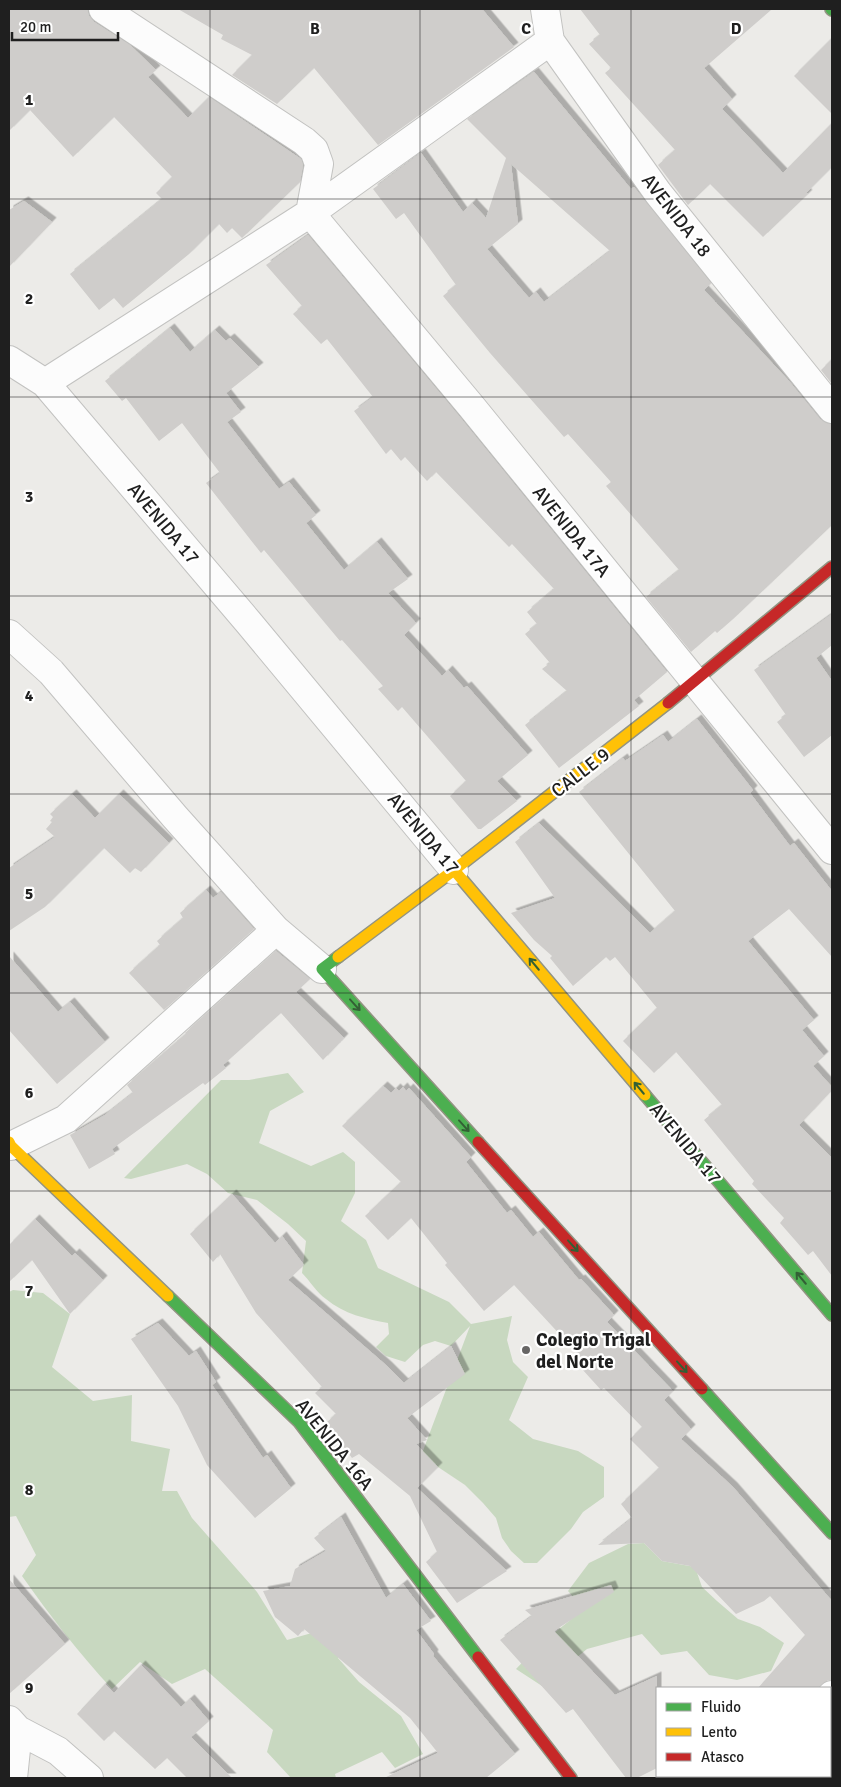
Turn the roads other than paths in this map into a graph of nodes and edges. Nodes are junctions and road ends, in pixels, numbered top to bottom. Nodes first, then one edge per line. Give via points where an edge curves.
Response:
1 (103, 9) edge
2 (545, 9) edge
3 (550, 40) junction
4 (310, 213) junction
5 (9, 360) edge
6 (46, 383) junction
7 (832, 409) edge
8 (832, 567) edge
9 (9, 634) edge
10 (695, 682) junction
11 (832, 850) edge
12 (454, 870) junction
13 (276, 930) junction
14 (322, 969) junction
15 (10, 1144) edge
16 (832, 1316) edge
17 (832, 1533) edge
18 (13, 1725) edge
19 (13, 1778) edge
20 (89, 1778) edge
21 (571, 1778) edge

1 - 4 street via 314,150 319,164
2 - 3 street, AVENIDA 18
3 - 4 street
3 - 7 street, AVENIDA 18 via 658,193
4 - 6 street
4 - 10 street, AVENIDA 17A
5 - 6 street, AVENIDA 17
6 - 12 street, AVENIDA 17
8 - 10 main road, CALLE 9
9 - 13 street via 51,672
10 - 11 street, AVENIDA 17A
10 - 12 main road, CALLE 9
12 - 14 main road, CALLE 9
16 -> 12 main road, AVENIDA 17
13 - 14 street
13 - 15 street via 66,1119
14 -> 17 main road
15 - 21 main road, AVENIDA 16A via 299,1422
18 - 19 street
18 - 20 street via 58,1751

